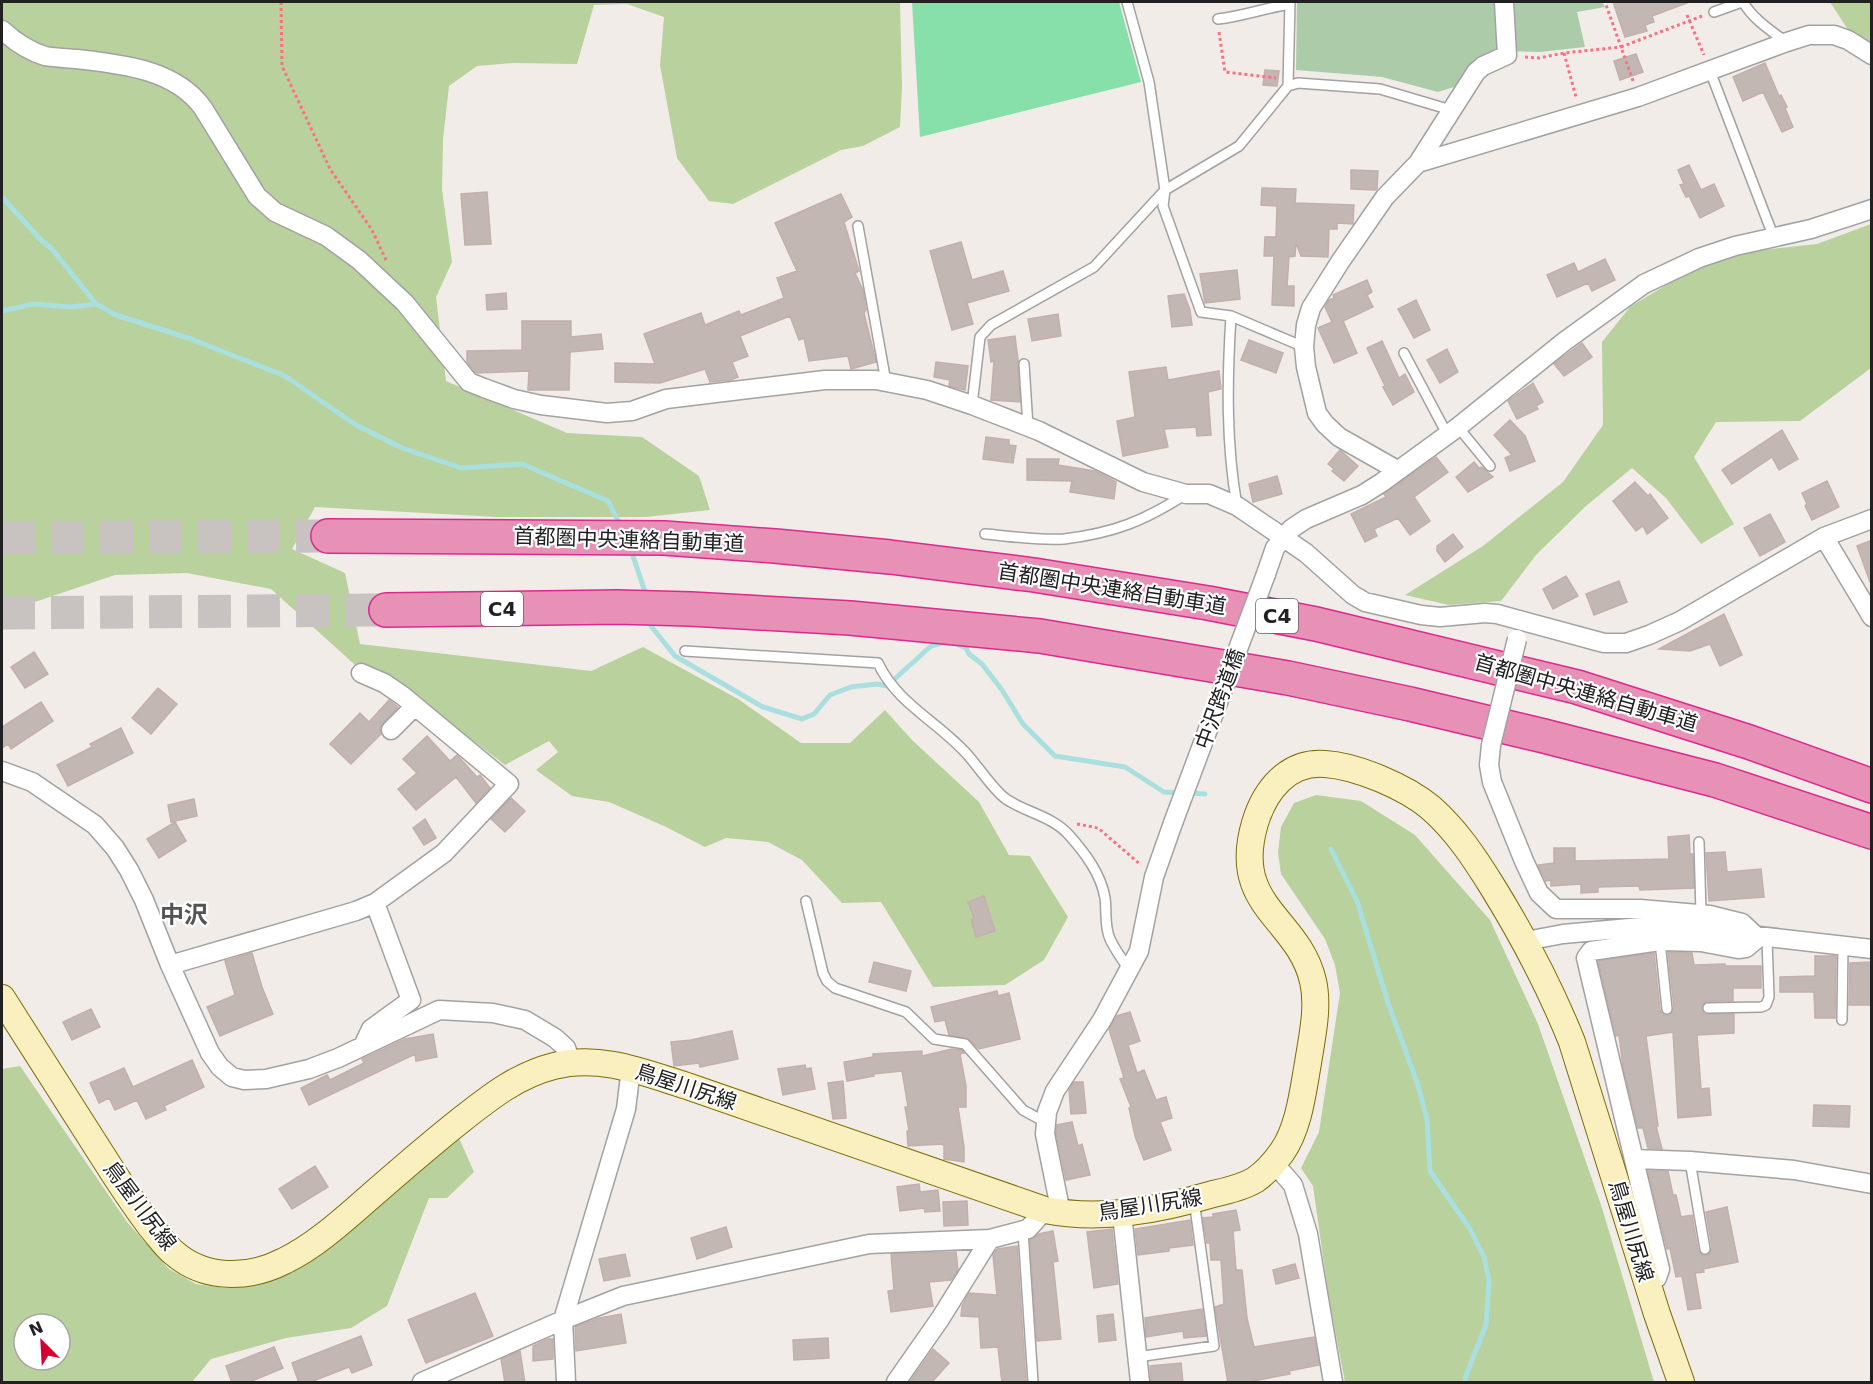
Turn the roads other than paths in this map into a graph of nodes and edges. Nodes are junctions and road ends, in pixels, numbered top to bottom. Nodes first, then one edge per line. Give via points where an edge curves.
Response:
1 (1127, 2) edge
2 (1504, 2) edge
3 (1743, 2) edge
4 (1290, 3) edge
5 (1714, 12) dead end
6 (1218, 19) road end
7 (2, 30) edge
8 (1786, 42) junction
9 (1872, 55) edge
10 (1708, 64) junction
11 (1288, 86) junction
12 (1451, 110) junction
13 (1418, 163) junction
14 (1165, 190) junction
15 (1872, 209) edge
16 (858, 226) dead end
17 (1774, 238) junction
18 (1231, 316) junction
19 (1304, 347) junction
20 (1404, 353) dead end
21 (1024, 364) dead end
22 (886, 382) junction
23 (972, 405) junction
24 (1028, 427) junction
25 (1452, 430) junction
26 (1490, 466) dead end
27 (1397, 470) junction
28 (1186, 494) junction
29 (1237, 507) junction
30 (1872, 519) edge
31 (985, 534) dead end
32 (328, 536) tunnel mouth
33 (1824, 537) junction
34 (1283, 538) junction
35 (386, 610) tunnel mouth
36 (1872, 617) edge
37 (1523, 621) junction
38 (685, 651) dead end
39 (361, 673) dead end
40 (415, 706) junction
41 (391, 730) dead end
42 (2, 771) edge
43 (1872, 786) edge
44 (1872, 832) edge
45 (1699, 842) dead end
46 (806, 901) dead end
47 (375, 903) junction
48 (1701, 914) junction
49 (1763, 938) junction
50 (1526, 941) junction
51 (1660, 941) junction
52 (1843, 946) junction
53 (1872, 949) edge
54 (170, 965) junction
55 (1129, 971) junction
56 (2, 998) edge
57 (1708, 1008) dead end
58 (1667, 1009) dead end
59 (1842, 1020) dead end
60 (363, 1046) junction
61 (571, 1062) junction
62 (631, 1068) junction
63 (1045, 1122) junction
64 (1635, 1159) junction
65 (1690, 1161) junction
66 (1274, 1163) junction
67 (1872, 1184) edge
68 (1194, 1200) junction
69 (1053, 1212) junction
70 (1122, 1214) junction
71 (1023, 1231) junction
72 (990, 1239) junction
73 (1705, 1249) dead end
74 (1647, 1283) junction
75 (564, 1320) junction
76 (1137, 1357) junction
77 (422, 1383) edge
78 (566, 1383) edge
79 (896, 1383) edge
80 (1033, 1383) edge
81 (1140, 1383) edge
82 (1333, 1383) edge
83 (1682, 1383) edge

1 - 14 lane via 1149,82
2 - 12 street via 1507,55 1476,72
3 - 5 lane
3 - 8 lane
4 - 6 lane
4 - 11 lane
7 - 22 street via 19,45 45,56 139,68 183,87 193,95 257,196 275,212 326,236 360,260 405,303 459,371 476,385 542,405 608,413 632,411 666,399 778,384 825,380
8 - 9 street via 1809,35 1834,35
8 - 10 street
10 - 13 street via 1638,97
10 - 17 lane
11 - 12 lane via 1298,83 1380,90
11 - 14 lane via 1239,146
12 - 13 street
13 - 19 street via 1385,197 1319,293 1309,316
14 - 18 lane via 1163,206 1201,312
14 - 23 lane via 1094,267 992,325 980,337
15 - 17 street
16 - 22 lane
17 - 25 street via 1699,258 1644,284
18 - 19 lane
18 - 29 lane via 1229,421
19 - 27 street via 1317,412 1325,424 1354,447
20 - 25 lane
21 - 24 lane
22 - 23 street
23 - 24 street
24 - 28 street via 1143,482
25 - 26 lane
25 - 27 street
27 - 34 street via 1362,495 1306,519
28 - 29 street via 1209,494
28 - 31 lane via 1152,516 1117,530 1062,539
29 - 34 street
30 - 33 street
32 - 43 highway, 首都圏中央連絡自動車道 / C4 via 664,538 890,557 1208,603 1316,624 1577,687
33 - 36 street
33 - 37 street via 1680,621 1626,642 1604,643
34 - 37 street via 1365,602 1421,615 1485,613
34 - 55 street, 中沢跨道橋, bridge via 1275,548 1173,823 1154,877 1142,943
35 - 44 highway, C4 via 691,609 850,618 1040,636 1288,678 1433,709 1715,780
37 - 48 street, bridge via 1489,765 1492,782 1539,893 1556,909
38 - 55 lane via 878,663 897,691 962,749 1004,797 1043,816 1069,835 1095,869 1105,898 1106,926
39 - 40 street via 384,683
40 - 41 street
40 - 47 street via 509,784 444,853
42 - 54 street via 32,782 95,825 115,848 144,900
45 - 48 lane
46 - 63 lane via 827,981 835,988 906,1012 934,1039 965,1044 1023,1110
47 - 54 street
47 - 60 street via 411,1000 371,1029
48 - 49 street via 1742,923
49 - 50 street via 1663,925
49 - 51 street via 1738,949 1701,942
49 - 52 street
49 - 57 lane via 1769,997 1766,1005
50 - 66 main road, 鳥屋川尻線 via 1465,844 1423,802 1381,780 1337,765 1304,766 1280,779 1256,820 1251,869 1262,901 1306,961 1315,995 1295,1125
50 - 74 main road, 鳥屋川尻線 via 1572,1042
51 - 58 lane
51 - 64 street via 1591,951 1586,958
52 - 53 street
52 - 59 lane
54 - 60 street via 210,1053 232,1077 266,1079 309,1069
55 - 63 street, 中沢跨道橋 via 1055,1091
56 - 61 main road, 鳥屋川尻線 via 143,1216 172,1253 215,1274 256,1271 297,1254 509,1084
60 - 61 street via 434,1011 484,1012 534,1023 566,1048
61 - 62 main road, 鳥屋川尻線
62 - 69 main road, 鳥屋川尻線
62 - 75 street via 626,1109
63 - 69 street
64 - 65 street
64 - 74 street via 1660,1269 1657,1278
65 - 67 street via 1794,1170
65 - 73 lane
66 - 68 main road, 鳥屋川尻線 via 1255,1180
66 - 82 street via 1293,1185 1305,1225
68 - 70 main road, 鳥屋川尻線
68 - 76 lane via 1214,1346
69 - 70 main road, 鳥屋川尻線
69 - 71 street
70 - 76 street
71 - 72 street
71 - 80 lane
72 - 75 street via 868,1244 623,1296
72 - 79 street
74 - 83 main road, 鳥屋川尻線
75 - 77 street
75 - 78 street
76 - 81 street

